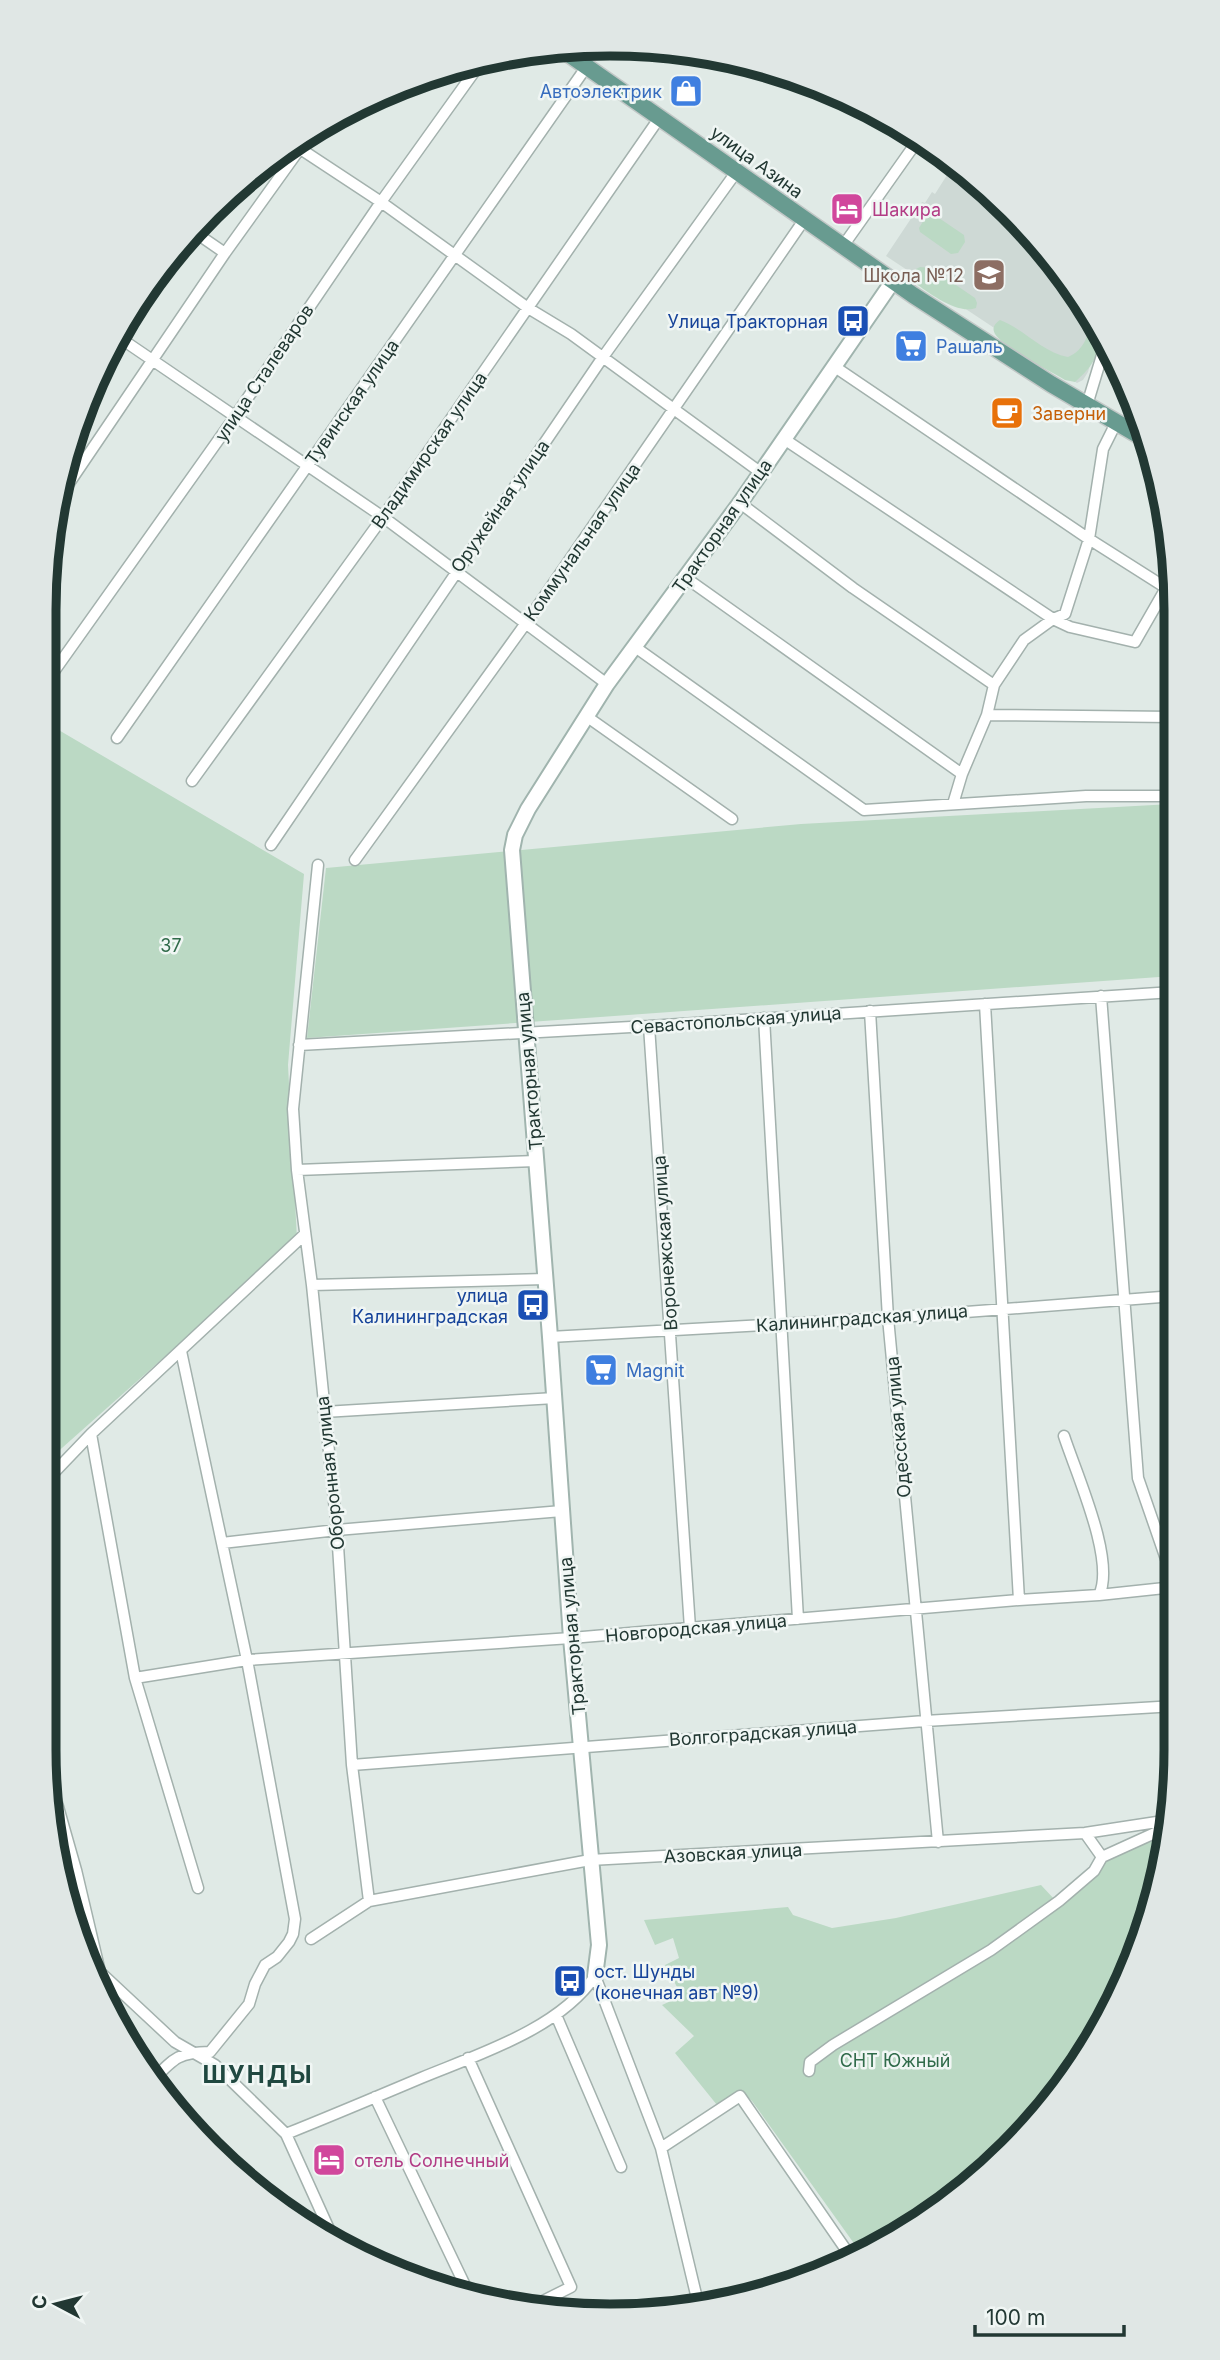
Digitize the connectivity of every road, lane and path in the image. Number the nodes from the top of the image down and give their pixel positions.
1 (582, 57) edge
2 (473, 74) edge
3 (660, 117) junction
4 (914, 146) edge
5 (302, 149) edge
6 (288, 159) edge
7 (737, 171) junction
8 (381, 202) junction
9 (804, 220) junction
10 (201, 236) edge
11 (843, 246) junction
12 (225, 253) junction
13 (453, 256) junction
14 (893, 281) junction
15 (528, 308) junction
16 (125, 342) edge
17 (1102, 355) edge
18 (603, 357) junction
19 (152, 361) junction
20 (835, 367) junction
21 (1087, 405) junction
22 (675, 408) junction
23 (234, 418) junction
24 (1116, 423) junction
25 (1136, 434) edge
26 (785, 439) junction
27 (309, 466) junction
28 (761, 472) junction
29 (72, 478) edge
30 (740, 503) junction
31 (383, 517) junction
32 (1089, 539) junction
33 (455, 571) junction
34 (686, 578) junction
35 (1163, 585) edge
36 (1164, 597) edge
37 (1053, 619) junction
38 (526, 623) junction
39 (635, 647) junction
40 (56, 669) edge
41 (607, 684) junction
42 (994, 685) junction
43 (988, 715) junction
44 (586, 716) junction
45 (1164, 717) edge
46 (117, 738) dead end
47 (962, 774) junction
48 (192, 780) dead end
49 (1164, 796) edge
50 (953, 804) junction
51 (732, 819) dead end
52 (271, 845) dead end
53 (355, 860) dead end
54 (318, 865) dead end
55 (1164, 992) edge
56 (1101, 996) junction
57 (985, 1004) junction
58 (870, 1011) junction
59 (764, 1018) junction
60 (649, 1026) junction
61 (525, 1033) junction
62 (299, 1045) junction
63 (536, 1161) junction
64 (297, 1170) junction
65 (305, 1234) junction
66 (545, 1279) junction
67 (312, 1285) junction
68 (1164, 1296) edge
69 (1123, 1298) junction
70 (1001, 1309) junction
71 (888, 1318) junction
72 (781, 1323) junction
73 (672, 1331) junction
74 (550, 1337) junction
75 (181, 1351) junction
76 (555, 1398) junction
77 (324, 1412) junction
78 (91, 1434) junction
79 (1064, 1436) dead end
80 (56, 1470) edge
81 (562, 1511) junction
82 (337, 1530) junction
83 (222, 1544) junction
84 (1164, 1555) edge
85 (1164, 1585) edge
86 (1099, 1595) junction
87 (1019, 1600) junction
88 (914, 1609) junction
89 (797, 1619) junction
90 (690, 1628) junction
91 (571, 1638) junction
92 (344, 1653) junction
93 (247, 1660) junction
94 (135, 1678) junction
95 (1164, 1707) edge
96 (925, 1721) junction
97 (581, 1747) junction
98 (352, 1765) junction
99 (61, 1818) edge
100 (1159, 1822) edge
101 (1157, 1832) edge
102 (1085, 1833) junction
103 (938, 1842) junction
104 (1102, 1857) junction
105 (590, 1860) junction
106 (76, 1870) junction
107 (70, 1872) edge
108 (198, 1888) dead end
109 (369, 1901) junction
110 (311, 1939) dead end
111 (93, 1948) edge
112 (595, 1976) junction
113 (106, 1981) edge
114 (556, 2015) junction
115 (194, 2052) junction
116 (468, 2058) junction
117 (808, 2071) dead end
118 (160, 2073) edge
119 (375, 2097) junction
120 (286, 2134) junction
121 (661, 2148) junction
122 (621, 2168) dead end
123 (327, 2226) edge
124 (847, 2251) edge
125 (464, 2284) edge
126 (697, 2297) edge
127 (546, 2300) edge

1 - 3 main road, улица Азина
1 - 13 street, Тувинская улица
2 - 8 street, улица Сталеваров
3 - 7 main road, улица Азина
3 - 15 street, Владимирская улица
4 - 11 street
5 - 8 street
6 - 12 street
7 - 9 main road, улица Азина
7 - 18 street, Оружейная улица
8 - 13 street
8 - 23 street, улица Сталеваров
9 - 11 main road, улица Азина
9 - 22 street, Коммунальная улица
10 - 12 street
11 - 14 main road, улица Азина
12 - 19 street
13 - 15 street
13 - 27 street, Тувинская улица
14 - 20 street, Тракторная улица
14 - 21 main road, улица Азина
15 - 18 street
15 - 31 street, Владимирская улица
16 - 19 street
17 - 21 street
18 - 22 street
18 - 33 street, Оружейная улица
19 - 23 street
19 - 29 street
20 - 26 street, Тракторная улица
20 - 32 street
21 - 24 main road, улица Азина
22 - 28 street
22 - 38 street, Коммунальная улица
23 - 27 street
23 - 40 street, улица Сталеваров
24 - 25 main road, улица Азина
24 - 32 street
26 - 28 street, Тракторная улица
26 - 37 street
27 - 31 street
27 - 46 street, Тувинская улица
28 - 30 street, Тракторная улица
30 - 34 street, Тракторная улица
30 - 42 street
31 - 33 street
31 - 48 street, Владимирская улица
32 - 35 street
32 - 37 street
33 - 38 street
33 - 52 street, Оружейная улица
34 - 39 street, Тракторная улица
34 - 47 street
36 - 37 street
37 - 42 street
38 - 41 street
38 - 53 street, Коммунальная улица
39 - 41 street, Тракторная улица
39 - 50 street
41 - 44 street, Тракторная улица
42 - 43 street
43 - 45 street
43 - 47 street
44 - 51 street
44 - 61 street, Тракторная улица
47 - 50 street
49 - 50 street
54 - 62 street, Оборонная улица
55 - 56 street, Севастопольская улица
56 - 57 street, Севастопольская улица
56 - 69 street
57 - 58 street, Севастопольская улица
57 - 70 street
58 - 59 street, Севастопольская улица
58 - 71 street, Одесская улица
59 - 60 street, Севастопольская улица
59 - 72 street
60 - 61 street, Севастопольская улица
60 - 73 street, Воронежская улица
61 - 62 street, Севастопольская улица
61 - 63 street, Тракторная улица
62 - 64 street, Оборонная улица
63 - 64 street
63 - 66 street, Тракторная улица
64 - 65 street, Оборонная улица
65 - 67 street, Оборонная улица
65 - 75 street
66 - 67 street
66 - 74 street, Тракторная улица
67 - 77 street, Оборонная улица
68 - 69 street, Калининградская улица
69 - 70 street, Калининградская улица
69 - 84 street
70 - 71 street, Калининградская улица
70 - 87 street
71 - 72 street, Калининградская улица
71 - 88 street, Одесская улица
72 - 73 street, Калининградская улица
72 - 89 street
73 - 74 street, Калининградская улица
73 - 90 street, Воронежская улица
74 - 76 street, Тракторная улица
75 - 78 street
75 - 83 street
76 - 77 street
76 - 81 street, Тракторная улица
77 - 82 street, Оборонная улица
78 - 80 street
78 - 94 street
79 - 86 street
81 - 82 street
81 - 91 street, Тракторная улица
82 - 83 street
82 - 92 street, Оборонная улица
83 - 93 street
85 - 86 street, Новгородская улица
86 - 87 street, Новгородская улица
87 - 88 street, Новгородская улица
88 - 89 street, Новгородская улица
88 - 96 street, Одесская улица
89 - 90 street, Новгородская улица
90 - 91 street, Новгородская улица
91 - 92 street, Новгородская улица
91 - 97 street, Тракторная улица
92 - 93 street, Новгородская улица
92 - 98 street, Оборонная улица
93 - 94 street, Новгородская улица
93 - 115 street
94 - 108 street
95 - 96 street, Волгоградская улица
96 - 97 street, Волгоградская улица
96 - 103 street, Одесская улица
97 - 98 street, Волгоградская улица
97 - 105 street, Тракторная улица
98 - 109 street, Оборонная улица
99 - 106 street
100 - 102 street, Азовская улица
101 - 104 street
102 - 103 street, Азовская улица
102 - 104 street
103 - 105 street, Азовская улица
104 - 117 street
105 - 109 street, Азовская улица
105 - 112 street, Тракторная улица
106 - 107 street
106 - 111 street
109 - 110 street, Азовская улица
112 - 114 street
112 - 121 street
113 - 115 street
114 - 116 street
114 - 122 street
115 - 118 street
115 - 120 street
116 - 119 street
116 - 127 street
119 - 120 street
119 - 125 street
120 - 123 street
121 - 124 street
121 - 126 street

